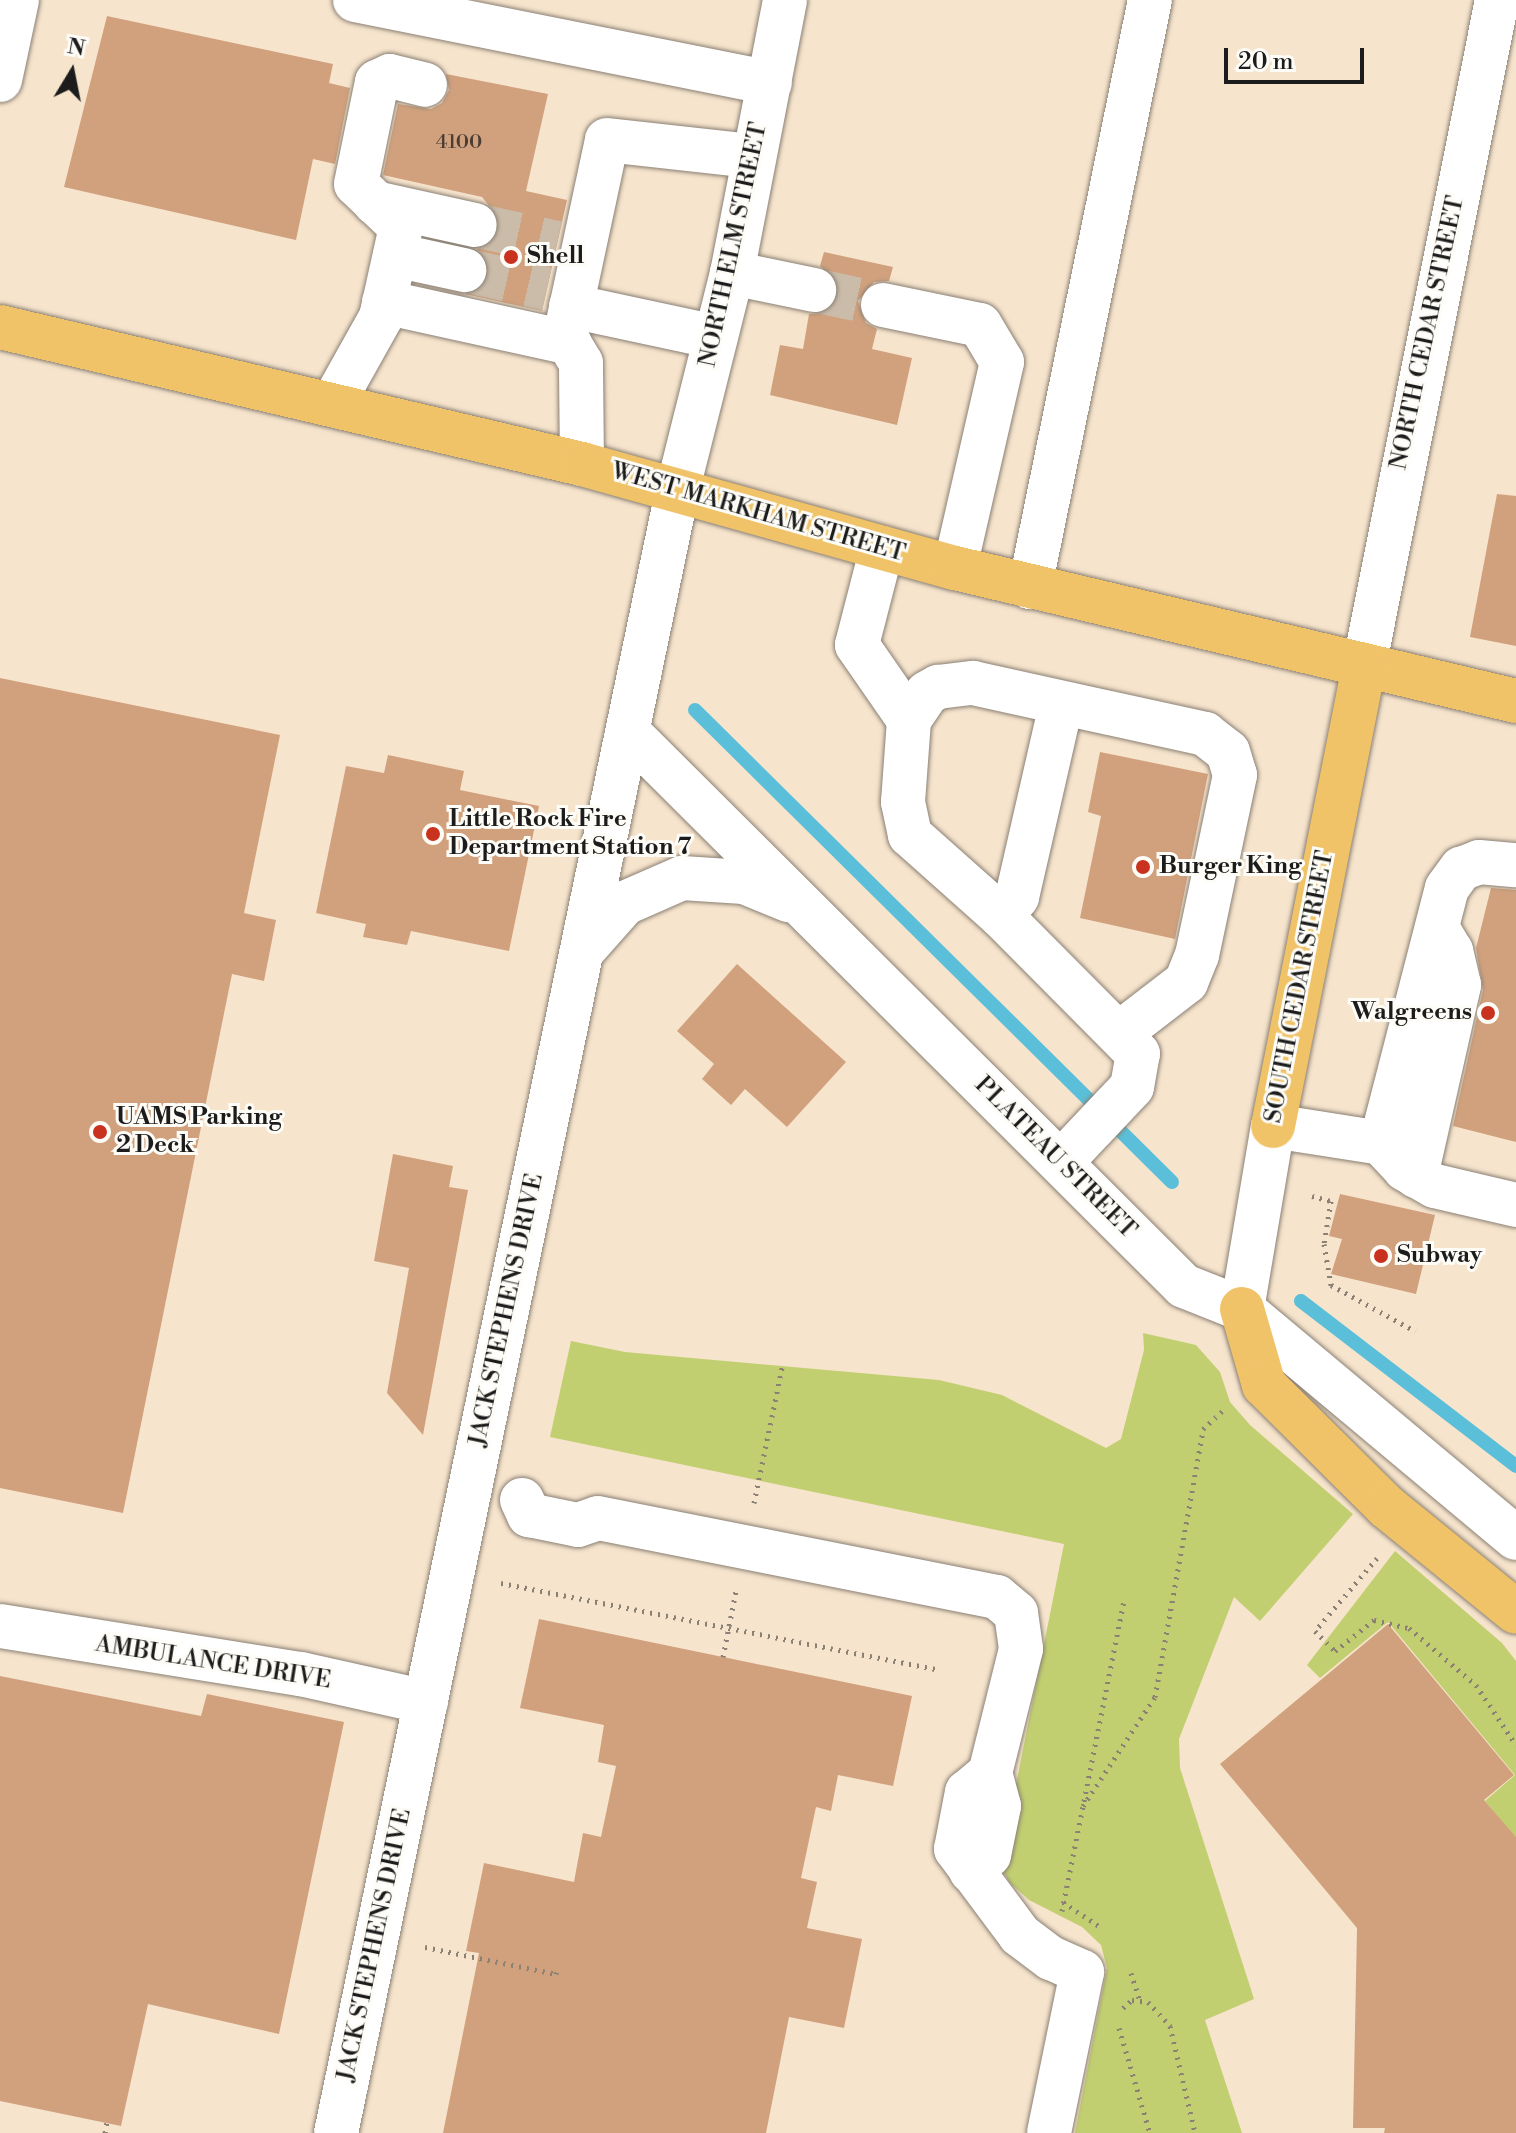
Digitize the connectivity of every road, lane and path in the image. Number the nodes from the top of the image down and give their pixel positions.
1 (17, 0) edge
2 (355, 0) edge
3 (785, 0) edge
4 (1150, 0) edge
5 (1497, 0) edge
6 (0, 80) edge
7 (770, 83) junction
8 (425, 85) dead end
9 (753, 156) junction
10 (375, 203) junction
11 (475, 225) tunnel mouth
12 (395, 255) junction
13 (464, 270) tunnel mouth
14 (732, 273) junction
15 (814, 290) tunnel mouth
16 (384, 302) junction
17 (883, 305) tunnel mouth
18 (565, 308) junction
19 (0, 327) edge
20 (716, 337) junction
21 (333, 403) junction
22 (582, 464) junction
23 (678, 488) junction
24 (882, 548) junction
25 (955, 568) junction
26 (1030, 587) junction
27 (1364, 667) junction
28 (1516, 701) edge
29 (1061, 705) junction
30 (909, 720) junction
31 (630, 734) junction
32 (1516, 865) edge
33 (806, 909) junction
34 (1001, 916) junction
35 (1437, 928) junction
36 (582, 951) junction
37 (1121, 1032) junction
38 (1273, 1126) junction
39 (1381, 1143) junction
40 (1061, 1162) junction
41 (1416, 1176) junction
42 (1312, 1196) dead end
43 (1516, 1205) edge
44 (1242, 1309) junction
45 (1415, 1331) dead end
46 (1222, 1411) dead end
47 (470, 1489) junction
48 (1511, 1524) edge
49 (1379, 1555) dead end
50 (501, 1583) dead end
51 (1124, 1602) dead end
52 (1516, 1612) edge
53 (0, 1626) edge
54 (937, 1669) dead end
55 (426, 1702) junction
56 (1516, 1745) edge
57 (1083, 1806) junction
58 (1061, 1913) dead end
59 (425, 1947) dead end
60 (557, 1969) dead end
61 (107, 2122) dead end
62 (105, 2133) edge
63 (336, 2133) edge
64 (1049, 2133) edge
65 (1150, 2133) edge
66 (1195, 2133) edge

1 - 6 street
2 - 7 street
3 - 7 street, NORTH ELM STREET
4 - 26 street
5 - 27 street, NORTH CEDAR STREET
7 - 9 street, NORTH ELM STREET
8 - 10 street
9 - 14 street, NORTH ELM STREET
9 - 18 street
10 - 11 street
10 - 12 street
12 - 13 street
12 - 16 street
14 - 15 street
14 - 20 street, NORTH ELM STREET
16 - 18 street
16 - 21 street
17 - 25 street
18 - 20 street
18 - 22 street
19 - 21 main road, WEST MARKHAM STREET
20 - 23 street, NORTH ELM STREET
21 - 22 main road, WEST MARKHAM STREET
22 - 23 main road, WEST MARKHAM STREET
23 - 24 main road, WEST MARKHAM STREET
23 - 31 street, JACK STEPHENS DRIVE
24 - 25 main road, WEST MARKHAM STREET
24 - 30 street
25 - 26 main road, WEST MARKHAM STREET
26 - 27 main road, WEST MARKHAM STREET
27 - 28 main road, WEST MARKHAM STREET
27 - 38 main road, SOUTH CEDAR STREET
29 - 30 street
29 - 34 street
29 - 37 street
30 - 34 street
31 - 33 street, PLATEAU STREET
31 - 36 street, JACK STEPHENS DRIVE
32 - 35 street
33 - 36 street
33 - 40 street, PLATEAU STREET
34 - 37 street
35 - 39 street
35 - 41 street
36 - 47 street, JACK STEPHENS DRIVE
37 - 40 street
38 - 39 street
38 - 44 street, SOUTH CEDAR STREET
39 - 41 street
40 - 44 street, PLATEAU STREET
41 - 43 street
42 - 45 path
44 - 48 street, PLATEAU STREET
44 - 52 main road
46 - 57 path
47 - 55 street, JACK STEPHENS DRIVE
47 - 64 street
49 - 56 path
50 - 54 path
51 - 57 path
53 - 55 street, AMBULANCE DRIVE
55 - 63 street, JACK STEPHENS DRIVE
57 - 58 path
59 - 60 path
61 - 62 path
65 - 66 path

